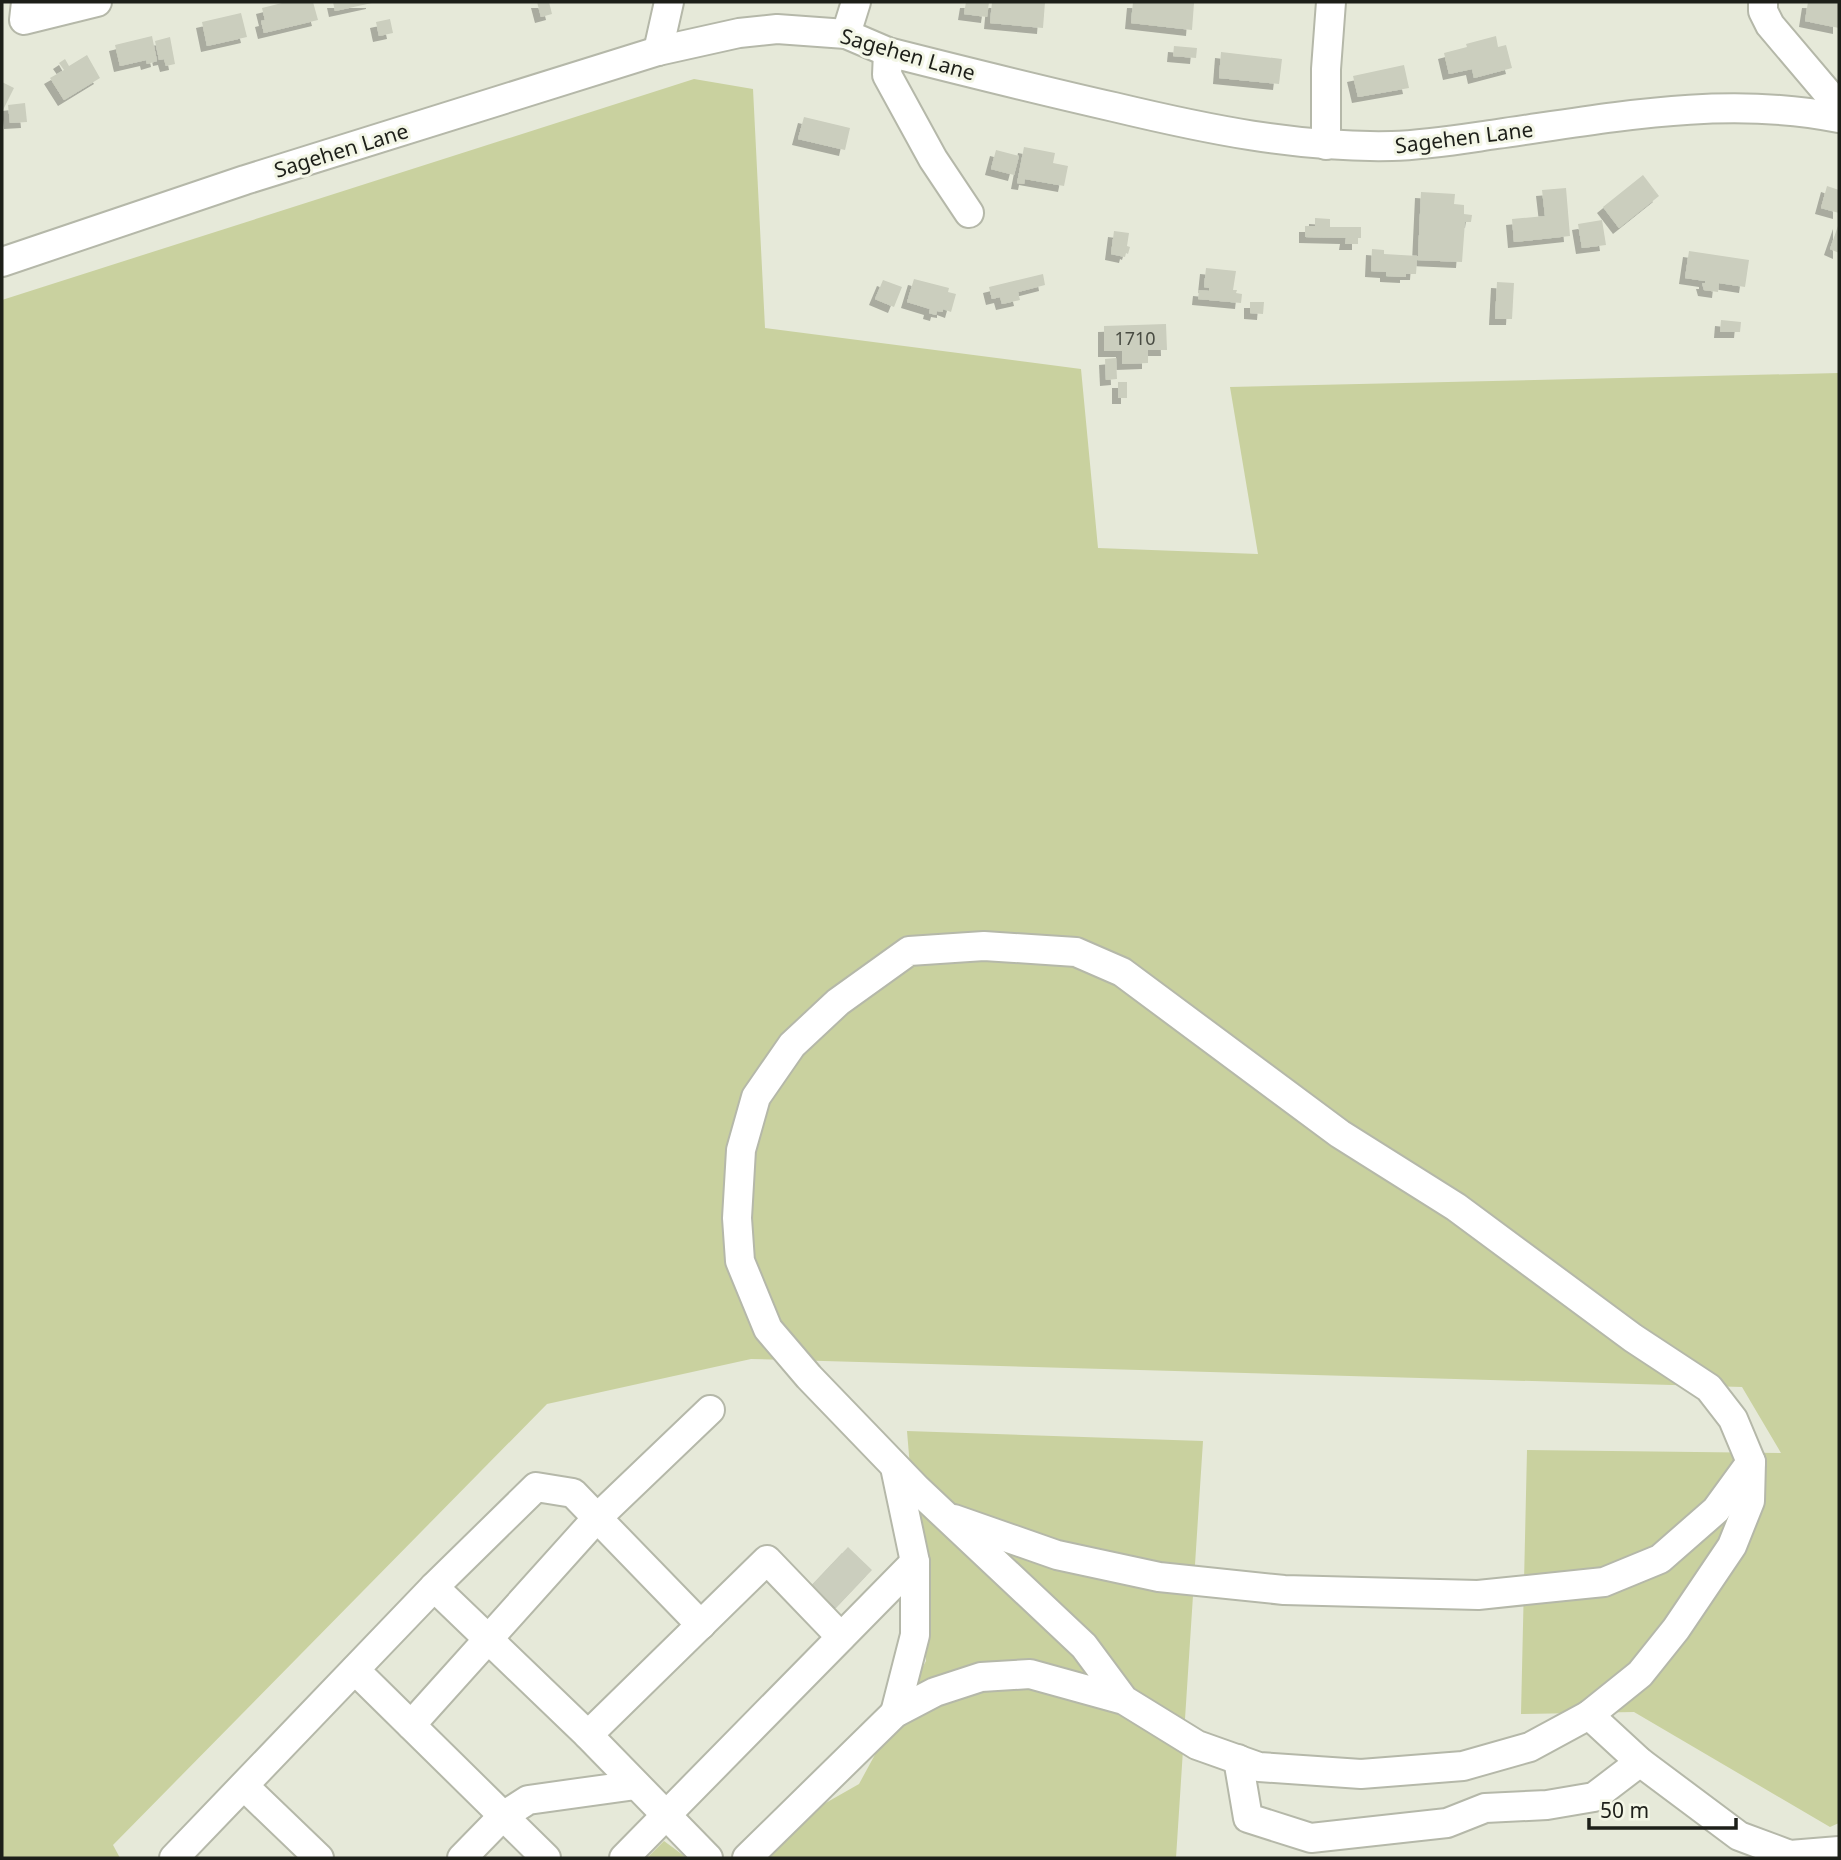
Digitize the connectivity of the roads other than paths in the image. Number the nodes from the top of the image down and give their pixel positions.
1 (26, 2) edge
2 (97, 2) edge
3 (669, 2) edge
4 (856, 2) edge
5 (1331, 2) edge
6 (1763, 2) edge
7 (846, 34) junction
8 (657, 51) junction
9 (888, 52) junction
10 (1839, 112) edge
11 (1839, 118) edge
12 (1326, 145) junction
13 (968, 213) dead end
14 (2, 262) edge
15 (710, 1409) dead end
16 (1751, 1462) junction
17 (895, 1467) junction
18 (945, 1515) junction
19 (597, 1518) junction
20 (915, 1562) junction
21 (434, 1587) junction
22 (701, 1625) junction
23 (841, 1637) junction
24 (488, 1639) junction
25 (355, 1670) junction
26 (1124, 1700) junction
27 (895, 1713) junction
28 (1590, 1715) junction
29 (411, 1725) junction
30 (588, 1735) junction
31 (1238, 1759) junction
32 (1640, 1762) junction
33 (636, 1785) junction
34 (244, 1786) junction
35 (502, 1816) junction
36 (666, 1816) junction
37 (1743, 1847) edge
38 (1839, 1851) edge
39 (174, 1858) edge
40 (319, 1858) edge
41 (462, 1858) edge
42 (546, 1858) edge
43 (624, 1858) edge
44 (708, 1858) edge
45 (747, 1858) edge

1 - 2 street
3 - 8 street
4 - 7 street
5 - 12 street
6 - 10 street
7 - 8 street, Sagehen Lane
7 - 9 street, Sagehen Lane
8 - 14 street, Sagehen Lane
9 - 12 street, Sagehen Lane
9 - 13 street
11 - 12 street, Sagehen Lane
15 - 19 street
16 - 17 street
16 - 18 street
16 - 28 street
17 - 18 street
17 - 20 street
18 - 26 street
19 - 21 street
19 - 22 street
19 - 24 street
20 - 23 street
20 - 27 street
21 - 24 street
21 - 25 street
22 - 23 street
22 - 30 street
23 - 36 street
24 - 29 street
24 - 30 street
25 - 29 street
25 - 34 street
26 - 27 street
26 - 31 street
27 - 45 street
28 - 31 street
28 - 32 street
29 - 35 street
30 - 33 street
31 - 32 street
32 - 37 street
33 - 35 street
33 - 36 street
34 - 39 street
34 - 40 street
35 - 41 street
35 - 42 street
36 - 43 street
36 - 44 street
37 - 38 street

